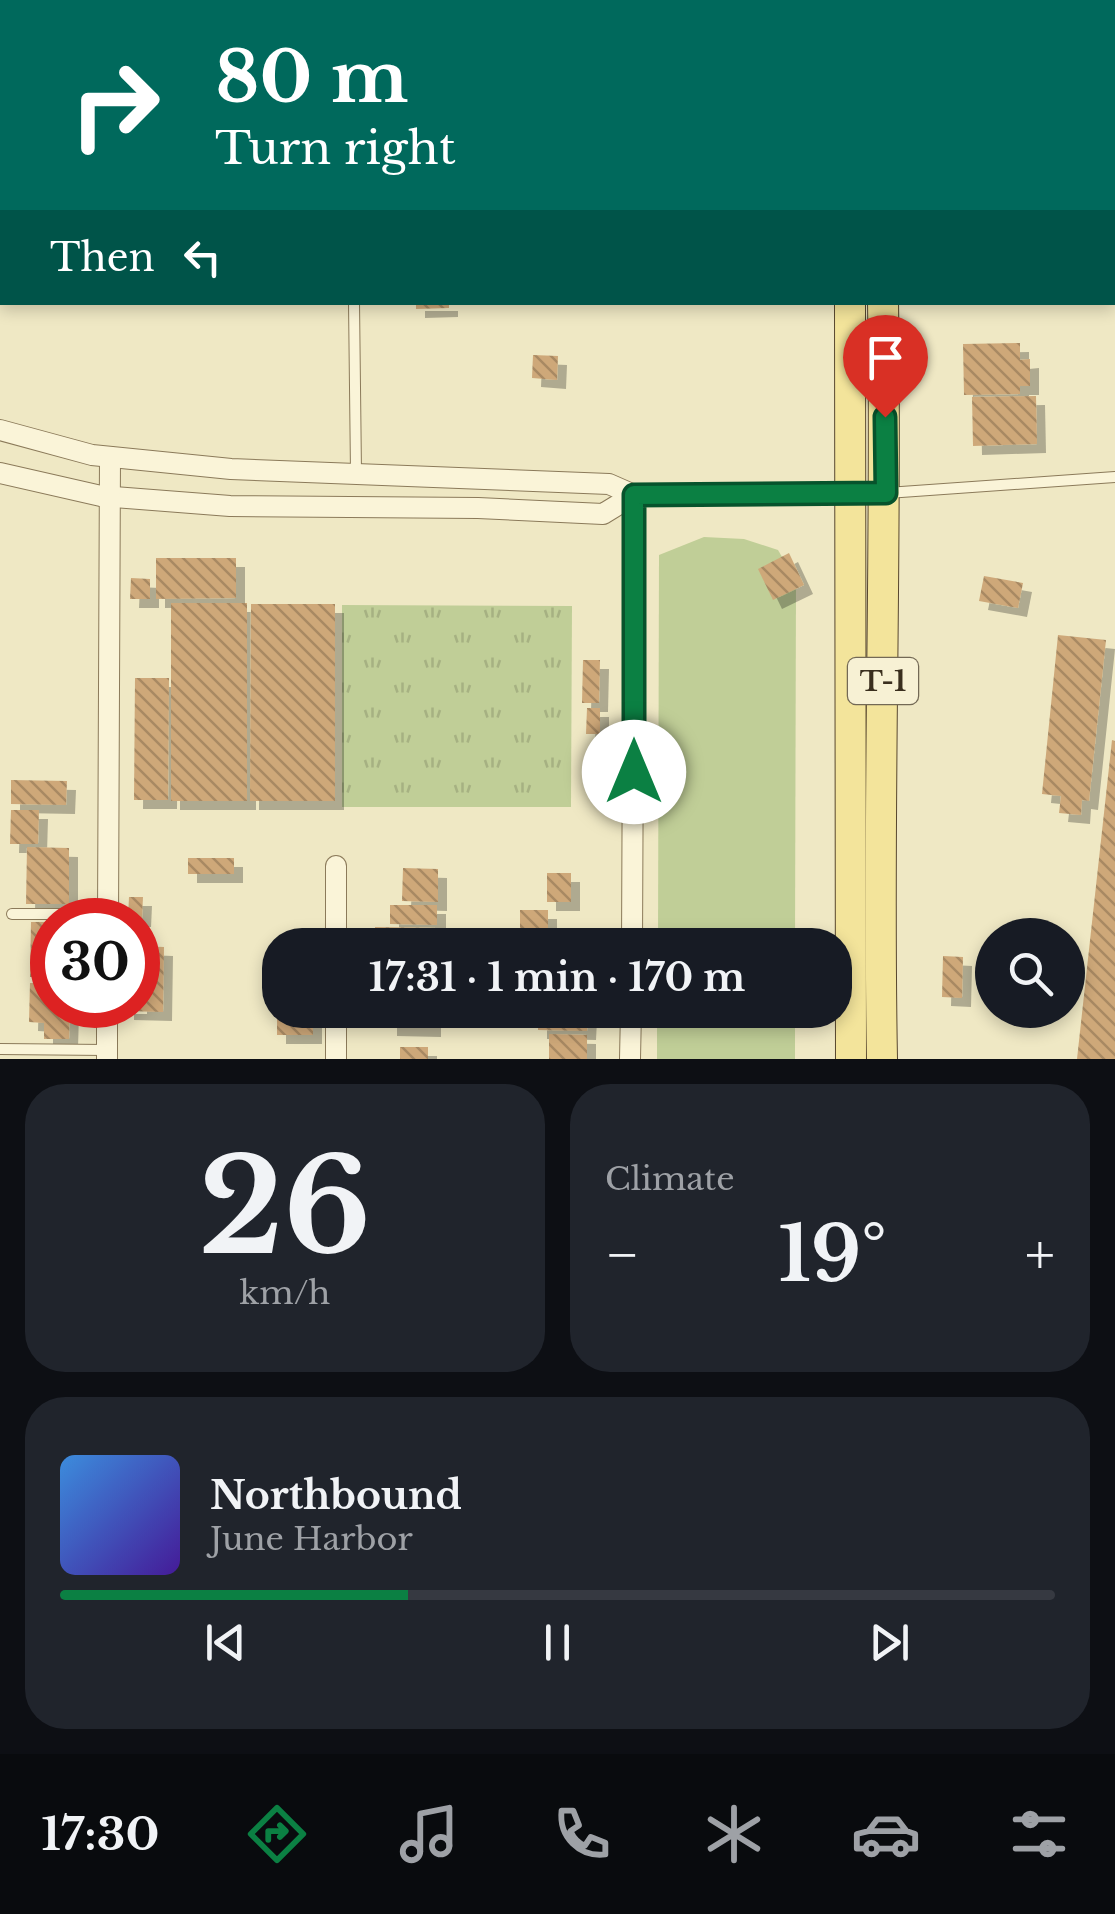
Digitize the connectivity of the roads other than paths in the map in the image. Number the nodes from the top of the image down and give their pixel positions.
1 (354, 305) edge
2 (850, 305) edge
3 (883, 305) edge
4 (0, 430) edge
5 (110, 456) junction
6 (0, 474) edge
7 (356, 474) junction
8 (1115, 477) edge
9 (886, 493) junction
10 (852, 494) junction
11 (634, 495) junction
12 (109, 496) junction
13 (336, 866) dead end
14 (108, 898) edge
15 (12, 914) dead end
16 (30, 915) edge
17 (336, 928) edge
18 (632, 928) edge
19 (108, 1028) edge
20 (336, 1028) edge
21 (631, 1028) edge
22 (0, 1049) edge
23 (107, 1054) edge
24 (336, 1059) edge
25 (630, 1059) edge
26 (851, 1059) edge
27 (882, 1059) edge

1 - 7 lane
2 - 10 main road, T-1
3 - 9 main road, T-1
4 - 5 street
5 - 7 street
5 - 12 street
6 - 12 street
7 - 11 street
8 - 9 lane
9 - 10 street
9 - 27 main road, T-1
10 - 11 street
10 - 26 main road, T-1
11 - 12 street
11 - 18 street
12 - 14 street
13 - 17 street
15 - 16 lane
19 - 23 street
20 - 24 street
21 - 25 street
22 - 23 lane

